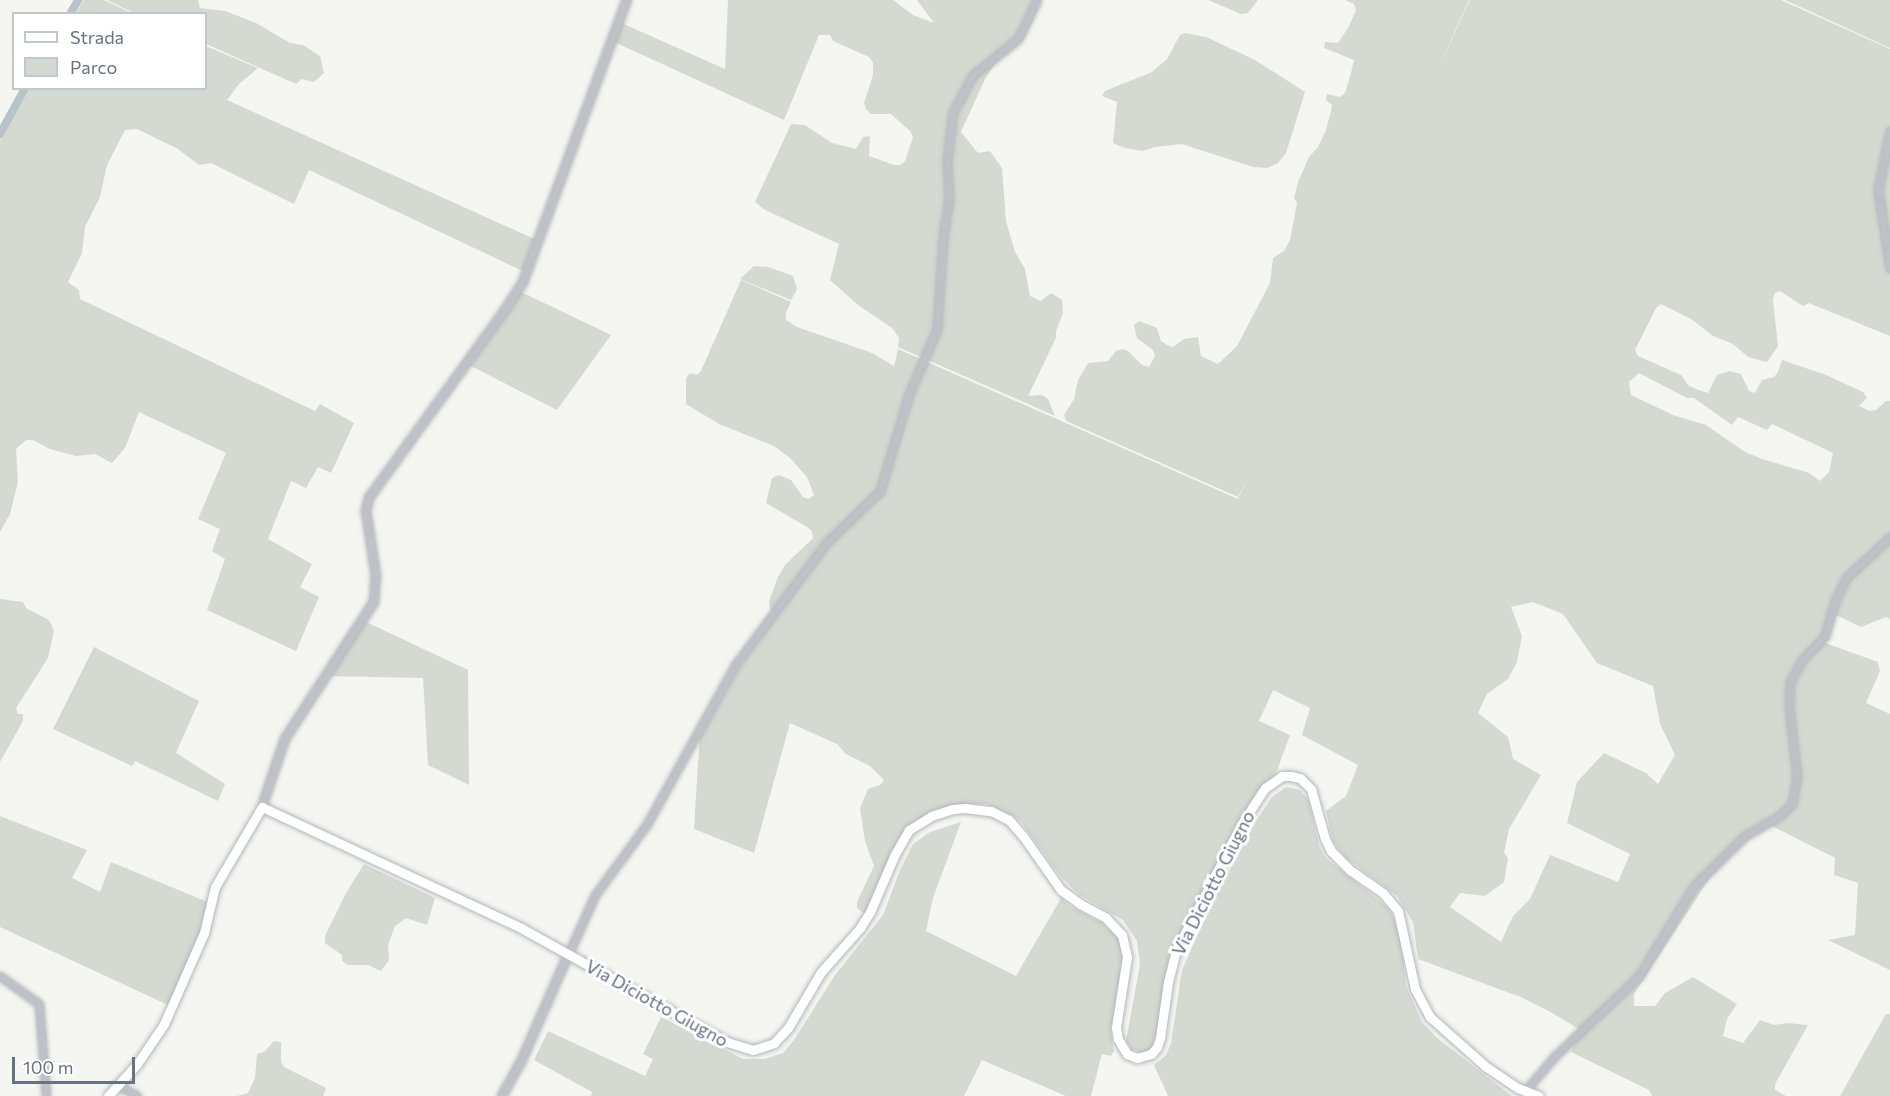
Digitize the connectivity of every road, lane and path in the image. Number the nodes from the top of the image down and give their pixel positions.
1 (627, 0) edge
2 (1037, 0) edge
3 (1890, 131) edge
4 (1890, 268) edge
5 (1890, 537) edge
6 (262, 807) junction
7 (568, 955) junction
8 (0, 976) edge
9 (118, 1085) junction
10 (1518, 1091) edge
11 (46, 1096) edge
12 (108, 1096) edge
13 (137, 1096) edge
14 (502, 1096) edge
15 (1539, 1096) edge

1 - 6 street
2 - 7 street
3 - 4 street
5 - 10 street
6 - 7 main road, Via Diciotto Giugno
6 - 9 main road
7 - 10 main road, Via Diciotto Giugno
7 - 14 street
8 - 11 street
9 - 12 main road
9 - 13 street
10 - 15 main road, Via Diciotto Giugno

